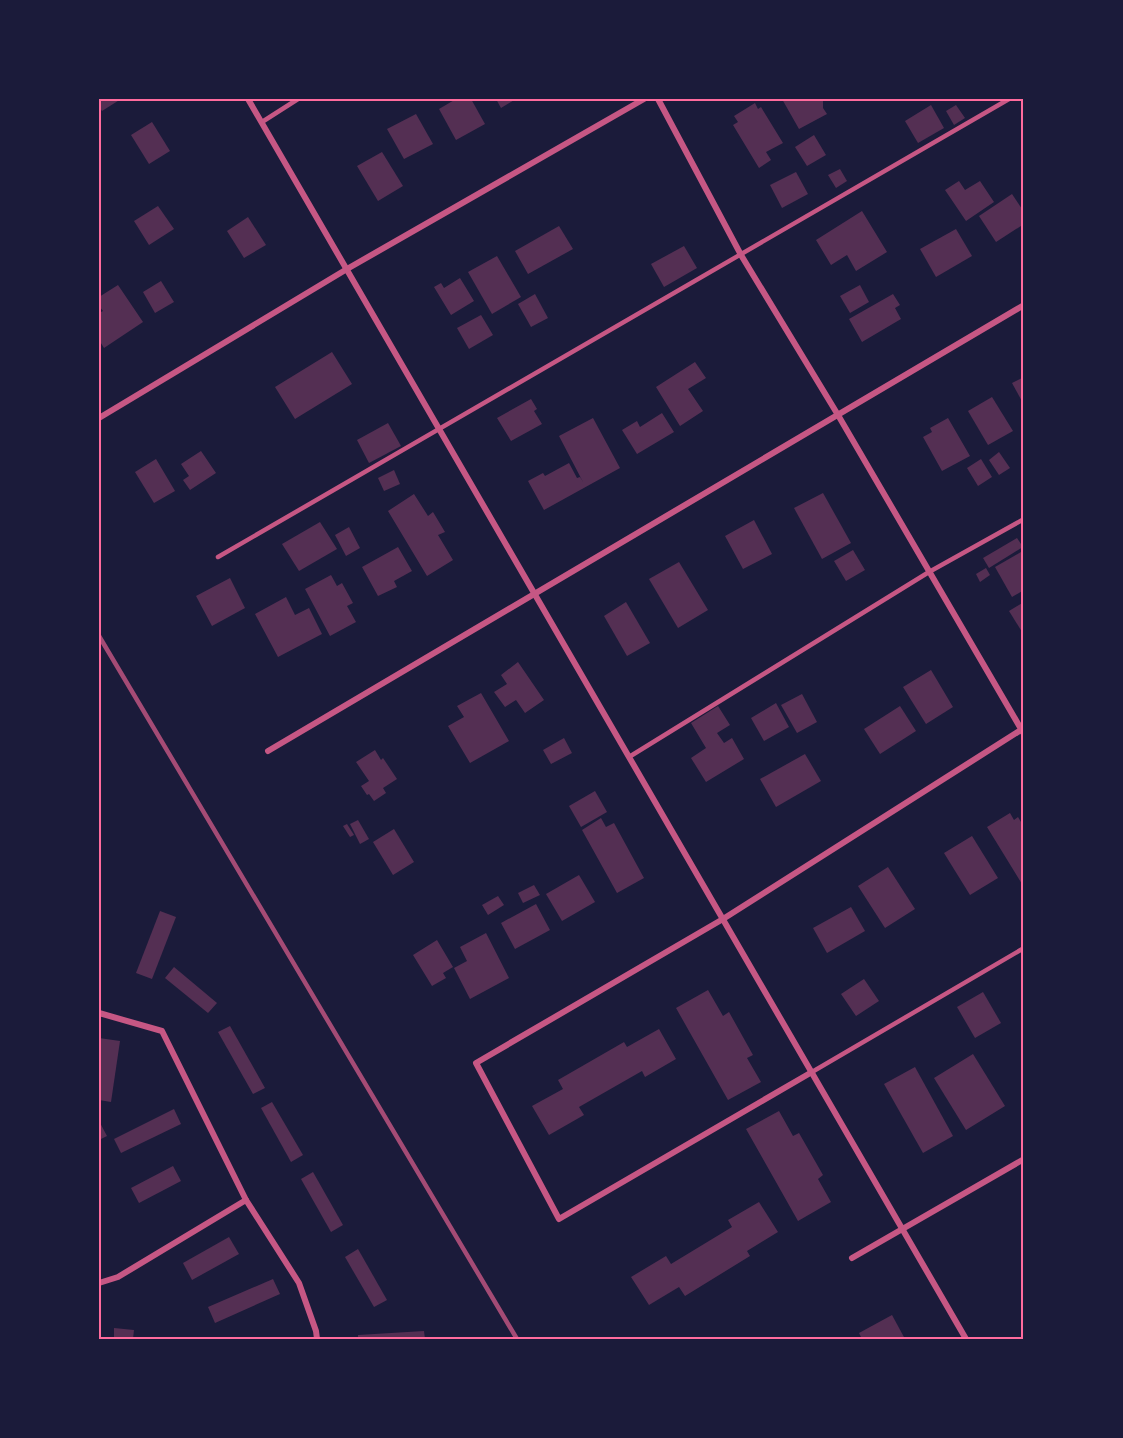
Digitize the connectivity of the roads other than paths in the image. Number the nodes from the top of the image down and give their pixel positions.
1 (248, 99) edge
2 (298, 99) edge
3 (644, 99) edge
4 (658, 99) edge
5 (1009, 99) edge
6 (262, 123) junction
7 (741, 255) junction
8 (347, 269) junction
9 (1024, 305) edge
10 (838, 415) junction
11 (99, 418) edge
12 (439, 430) junction
13 (1024, 519) edge
14 (218, 557) dead end
15 (929, 572) junction
16 (534, 593) junction
17 (1023, 730) edge
18 (268, 751) dead end
19 (629, 757) junction
20 (723, 919) junction
21 (1024, 948) edge
22 (99, 1013) edge
23 (812, 1072) junction
24 (1024, 1159) edge
25 (246, 1200) junction
26 (903, 1229) junction
27 (852, 1258) dead end
28 (99, 1283) edge
29 (317, 1339) edge
30 (966, 1339) edge

1 - 6 street
2 - 6 lane
3 - 8 street
4 - 7 street
5 - 7 lane
6 - 8 street
7 - 10 street
7 - 12 lane
8 - 11 street
8 - 12 street
9 - 10 street
10 - 15 street
10 - 16 street
12 - 14 lane
12 - 16 street
13 - 15 lane
15 - 17 street
15 - 19 lane
16 - 18 street
16 - 19 street
17 - 20 street
19 - 20 street
20 - 23 street
20 - 23 street
21 - 23 lane
22 - 25 street
23 - 26 street
24 - 26 street
25 - 28 street
25 - 29 street
26 - 27 street
26 - 30 street

